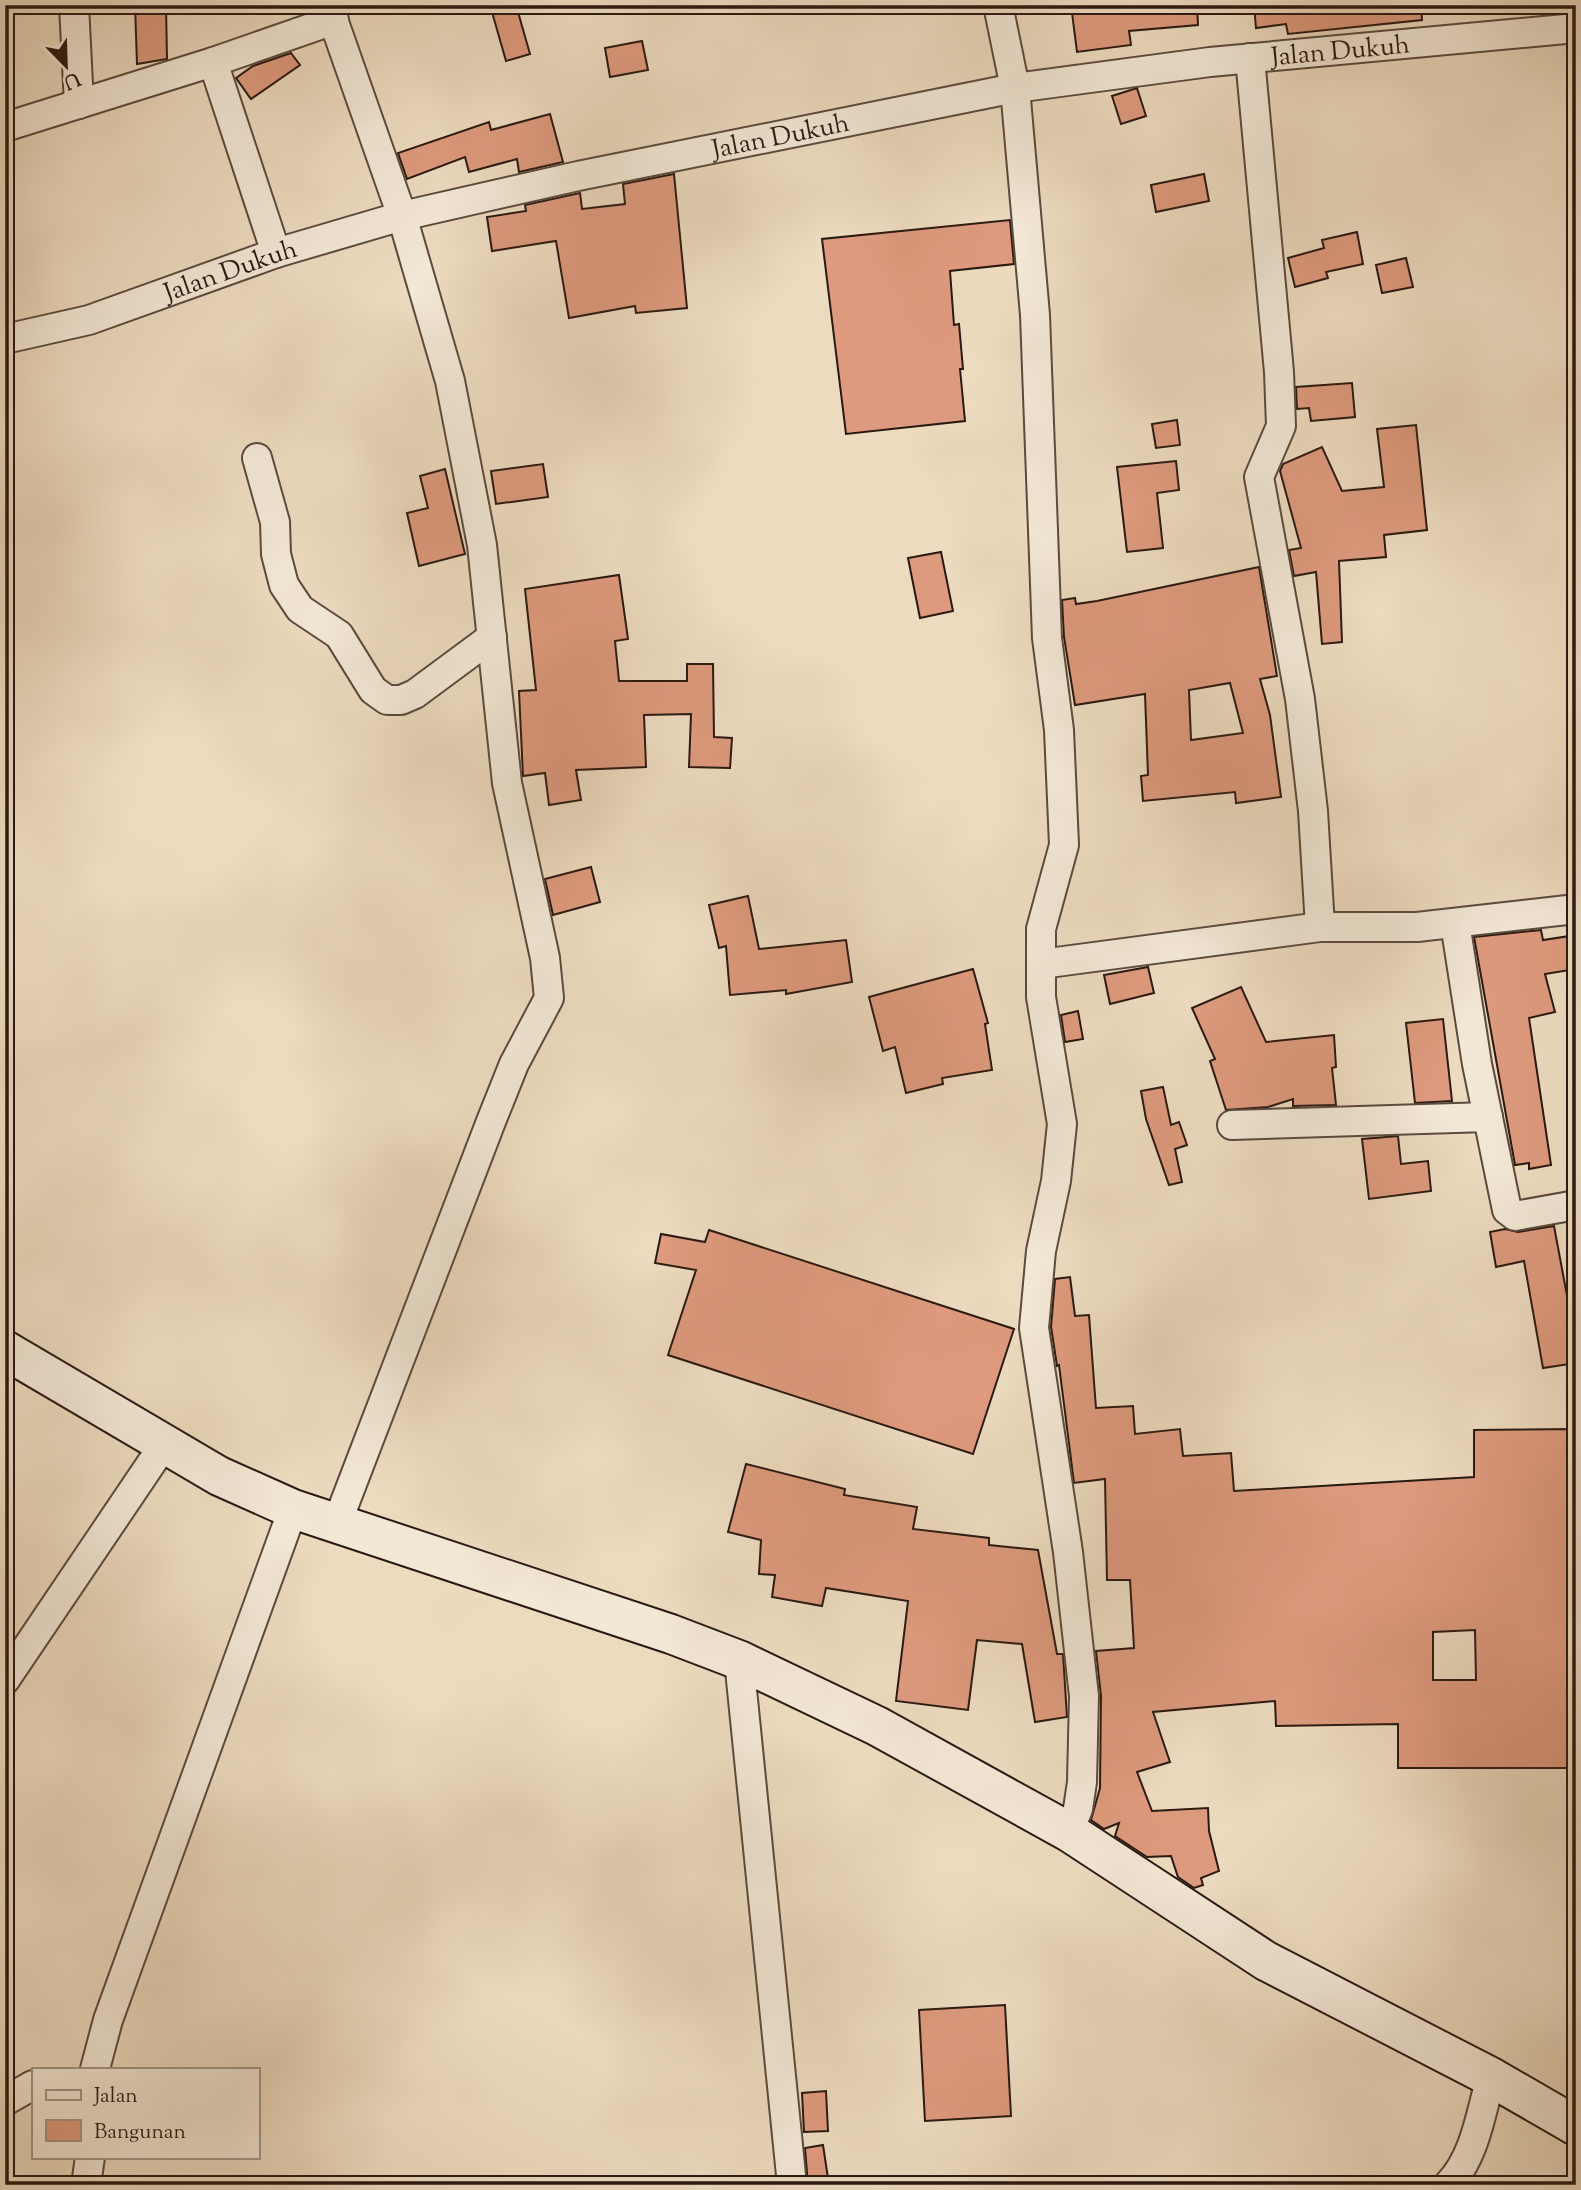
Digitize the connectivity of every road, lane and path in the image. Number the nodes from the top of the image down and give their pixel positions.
1 (74, 5) edge
2 (998, 5) edge
3 (331, 13) edge
4 (1576, 28) edge
5 (1250, 58) junction
6 (213, 62) junction
7 (1015, 88) junction
8 (79, 104) junction
9 (5, 127) edge
10 (402, 216) junction
11 (276, 253) junction
12 (5, 339) edge
13 (257, 458) dead end
14 (492, 636) junction
15 (1576, 909) edge
16 (1455, 923) junction
17 (1320, 928) junction
18 (1041, 964) junction
19 (1488, 1117) junction
20 (1232, 1125) dead end
21 (1576, 1205) edge
22 (5, 1350) edge
23 (165, 1443) junction
24 (293, 1509) junction
25 (337, 1522) junction
26 (739, 1660) junction
27 (5, 1680) edge
28 (1069, 1832) junction
29 (95, 2068) edge
30 (1491, 2077) junction
31 (32, 2086) edge
32 (5, 2101) edge
33 (1576, 2126) edge
34 (90, 2158) edge
35 (86, 2185) edge
36 (792, 2185) edge
37 (1448, 2185) edge

1 - 8 street
2 - 7 street
3 - 6 street
3 - 10 street
4 - 5 street, Jalan Dukuh
5 - 7 street, Jalan Dukuh
5 - 17 street
6 - 8 street
6 - 11 street
7 - 10 street, Jalan Dukuh
7 - 18 street
8 - 9 street
10 - 11 street, Jalan Dukuh
10 - 14 street
11 - 12 street, Jalan Dukuh
13 - 14 street
14 - 25 street
15 - 16 street
16 - 17 street
16 - 19 street
17 - 18 street
18 - 28 street
19 - 20 street
19 - 21 street
22 - 23 street
23 - 24 street
23 - 27 street
24 - 25 street
24 - 29 street
25 - 26 street
26 - 28 street
26 - 36 street
28 - 30 street
30 - 33 street
30 - 37 street
31 - 32 street
34 - 35 street

